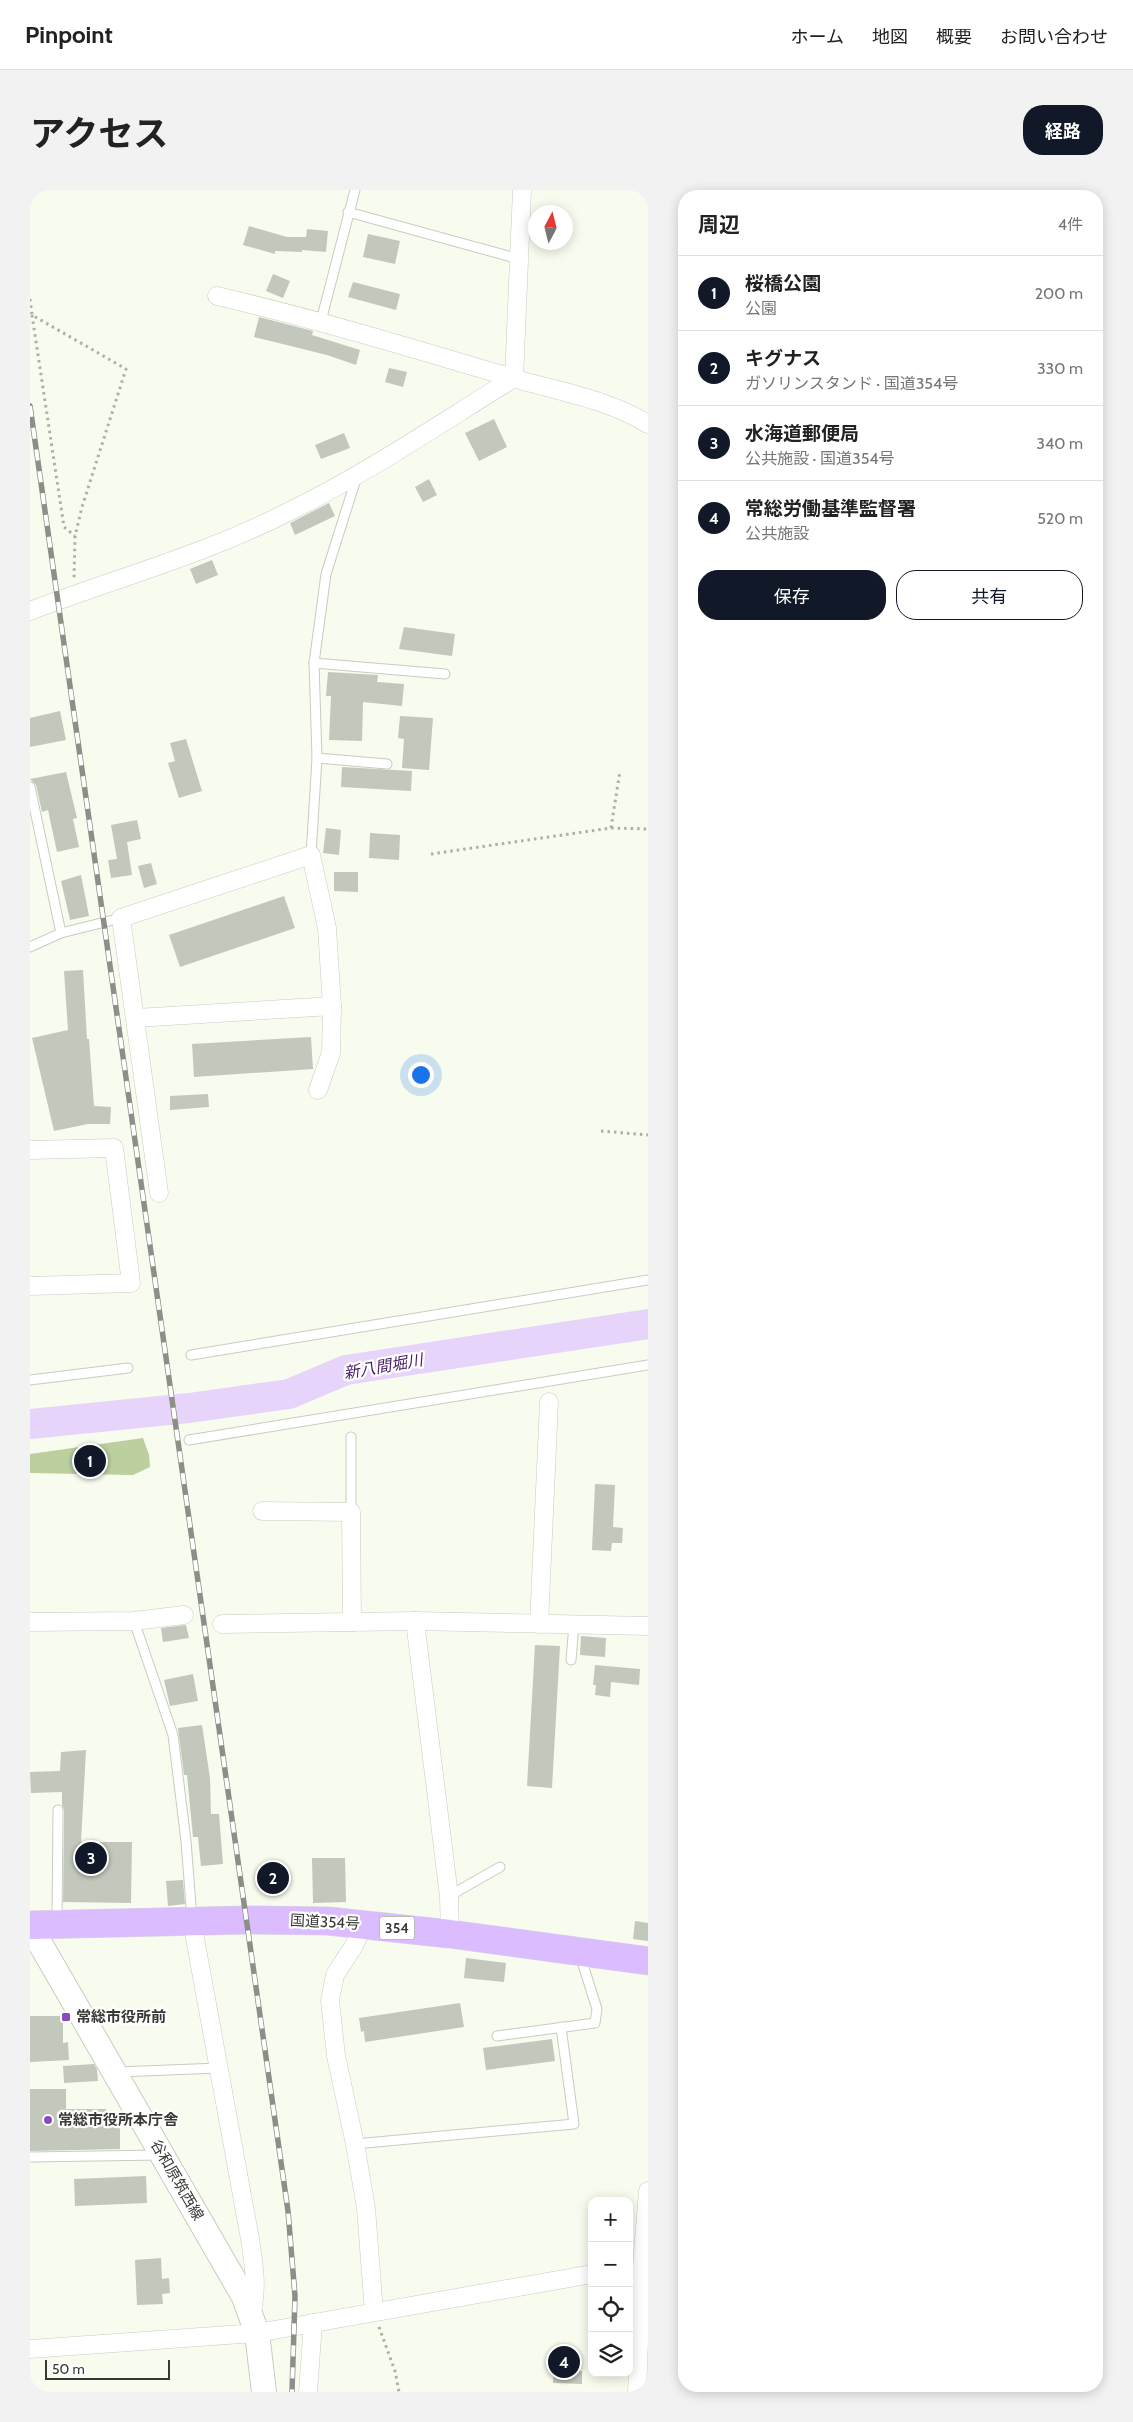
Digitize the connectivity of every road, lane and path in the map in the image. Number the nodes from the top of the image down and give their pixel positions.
1 (355, 190) edge
2 (522, 190) edge
3 (348, 212) junction
4 (519, 259) junction
5 (217, 296) dead end
6 (30, 299) edge
7 (32, 315) junction
8 (321, 321) junction
9 (514, 378) junction
10 (648, 424) edge
11 (358, 473) junction
12 (75, 536) junction
13 (74, 594) junction
14 (30, 611) edge
15 (314, 663) junction
16 (445, 674) dead end
17 (317, 758) junction
18 (387, 764) dead end
19 (620, 771) dead end
20 (30, 787) edge
21 (611, 828) junction
22 (648, 829) edge
23 (432, 854) dead end
24 (311, 855) junction
25 (122, 918) junction
26 (61, 933) junction
27 (30, 947) edge
28 (332, 1006) junction
29 (136, 1018) junction
30 (318, 1090) dead end
31 (601, 1131) dead end
32 (648, 1135) edge
33 (30, 1150) edge
34 (159, 1193) dead end
35 (648, 1280) edge
36 (30, 1286) edge
37 (191, 1354) dead end
38 (648, 1365) edge
39 (128, 1368) dead end
40 (30, 1380) edge
41 (549, 1402) dead end
42 (351, 1437) dead end
43 (189, 1440) dead end
44 (262, 1511) dead end
45 (351, 1512) junction
46 (184, 1615) dead end
47 (415, 1621) junction
48 (30, 1622) edge
49 (134, 1622) junction
50 (352, 1622) junction
51 (222, 1624) dead end
52 (539, 1624) junction
53 (574, 1625) junction
54 (648, 1626) edge
55 (571, 1660) dead end
56 (58, 1810) dead end
57 (500, 1867) dead end
58 (449, 1896) junction
59 (192, 1922) junction
60 (57, 1924) junction
61 (363, 1924) junction
62 (30, 1925) edge
63 (450, 1934) junction
64 (579, 1952) junction
65 (648, 1962) edge
66 (561, 2028) junction
67 (497, 2036) dead end
68 (219, 2068) junction
69 (114, 2072) junction
70 (355, 2144) junction
71 (162, 2155) junction
72 (30, 2157) edge
73 (648, 2190) edge
74 (636, 2266) edge
75 (588, 2275) edge
76 (374, 2312) junction
77 (313, 2323) junction
78 (254, 2324) junction
79 (30, 2349) edge
80 (264, 2392) edge
81 (308, 2392) edge
82 (399, 2392) edge
83 (638, 2392) edge

1 - 3 lane
2 - 4 street
3 - 4 lane
3 - 8 lane
4 - 9 street
5 - 8 street
6 - 7 path
7 - 12 path
7 - 12 path
8 - 9 street
9 - 10 street
9 - 11 street
11 - 13 street
11 - 15 lane
12 - 13 path
13 - 14 street
15 - 16 lane
15 - 17 lane
17 - 18 lane
17 - 24 lane
19 - 21 path
20 - 26 lane
21 - 22 path
21 - 23 path
24 - 25 street
24 - 28 street
25 - 26 lane
25 - 29 street
26 - 27 lane
28 - 29 street
28 - 30 street
29 - 34 street
31 - 32 path
33 - 36 street
35 - 37 lane
38 - 43 lane
39 - 40 lane
41 - 52 street
42 - 45 lane
44 - 45 street
45 - 50 street
46 - 49 street
47 - 50 street
47 - 52 street
47 - 58 street
48 - 49 street
49 - 59 lane
50 - 51 street
52 - 53 street
53 - 54 street
53 - 55 lane
56 - 60 lane
57 - 58 lane
58 - 63 street
59 - 60 highway, 国道354号 / 354
59 - 61 highway, 国道354号 / 354
59 - 68 street
60 - 62 highway, 国道354号 / 354
61 - 63 highway, 国道354号 / 354
61 - 70 street
62 - 69 main road, 谷和原筑西線
63 - 64 highway, 国道354号 / 354
64 - 65 highway, 国道354号 / 354
64 - 66 lane
66 - 67 lane
66 - 70 lane
68 - 69 lane
68 - 78 street
69 - 71 main road, 谷和原筑西線
70 - 76 street
71 - 72 lane
71 - 78 main road, 谷和原筑西線
73 - 74 street
74 - 83 street
75 - 76 street
76 - 77 street
76 - 82 path
77 - 78 street
77 - 81 street
78 - 79 street
78 - 80 main road, 谷和原筑西線

